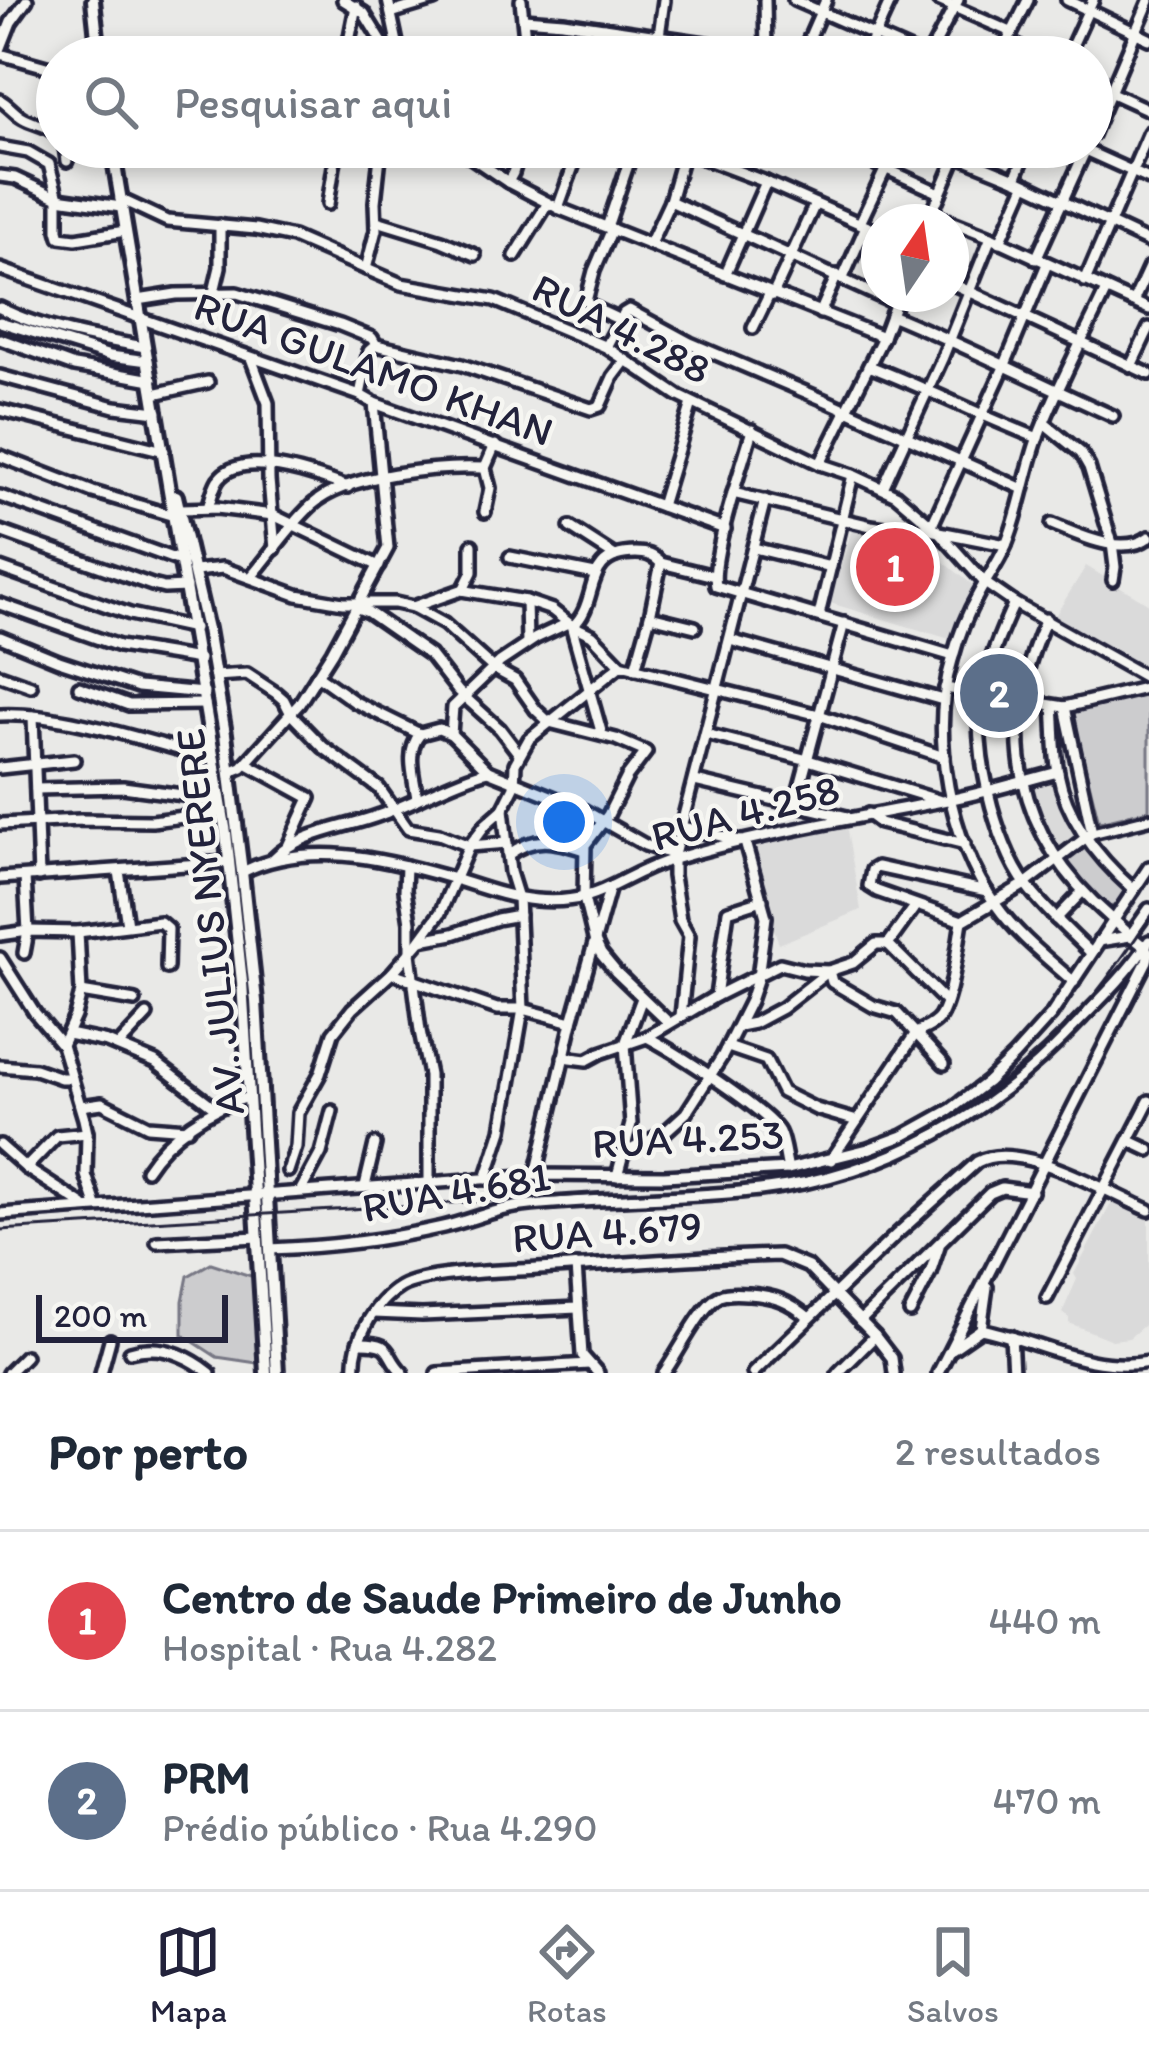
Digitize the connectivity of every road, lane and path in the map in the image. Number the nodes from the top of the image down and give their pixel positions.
1 (27, 0) edge
2 (93, 0) edge
3 (343, 0) edge
4 (388, 0) edge
5 (433, 0) edge
6 (521, 0) edge
7 (664, 0) edge
8 (765, 0) edge
9 (794, 0) edge
10 (891, 0) edge
11 (938, 0) edge
12 (1028, 0) edge
13 (1067, 0) edge
14 (1149, 1) edge
15 (956, 4) edge
16 (1091, 5) edge
17 (356, 6) junction
18 (824, 6) edge
19 (391, 13) junction
20 (524, 19) junction
21 (5, 20) edge
22 (604, 28) junction
23 (1135, 33) junction
24 (97, 36) edge
25 (350, 36) edge
26 (381, 36) edge
27 (393, 36) edge
28 (525, 36) edge
29 (602, 36) edge
30 (653, 36) edge
31 (659, 36) edge
32 (766, 36) edge
33 (810, 36) edge
34 (874, 36) joint
35 (938, 36) edge
36 (1008, 36) edge
37 (1010, 36) edge
38 (1077, 36) edge
39 (1149, 39) edge
40 (0, 52) edge
41 (36, 63) edge
42 (1113, 86) edge
43 (1113, 94) edge
44 (0, 100) edge
45 (1149, 110) edge
46 (36, 123) edge
47 (1149, 132) edge
48 (0, 147) edge
49 (36, 157) edge
50 (1113, 162) edge
51 (50, 168) edge
52 (115, 168) edge
53 (334, 168) edge
54 (379, 168) edge
55 (490, 168) edge
56 (513, 168) edge
57 (570, 168) edge
58 (628, 168) edge
59 (680, 168) edge
60 (732, 168) edge
61 (883, 168) edge
62 (885, 168) edge
63 (951, 168) edge
64 (992, 168) edge
65 (1023, 168) edge
66 (1075, 168) edge
67 (1134, 172) junction
68 (0, 176) edge
69 (1149, 179) edge
70 (508, 182) junction
71 (766, 182) junction
72 (1020, 182) junction
73 (940, 194) junction
74 (58, 198) junction
75 (670, 201) junction
76 (1061, 202) junction
77 (121, 203) junction
78 (815, 203) junction
79 (328, 204) dead end
80 (870, 204) edge
81 (936, 204) edge
82 (553, 206) junction
83 (377, 221) junction
84 (861, 224) edge
85 (1110, 224) junction
86 (220, 225) junction
87 (609, 228) junction
88 (861, 230) edge
89 (125, 231) junction
90 (969, 231) edge
91 (743, 233) junction
92 (995, 240) junction
93 (1149, 242) edge
94 (650, 244) junction
95 (476, 255) dead end
96 (792, 255) junction
97 (515, 256) dead end
98 (1042, 261) junction
99 (1149, 267) edge
100 (0, 269) edge
101 (366, 269) junction
102 (725, 275) junction
103 (840, 277) junction
104 (1085, 281) junction
105 (861, 285) edge
106 (969, 288) edge
107 (969, 290) edge
108 (1106, 290) junction
109 (214, 292) junction
110 (771, 294) junction
111 (138, 300) junction
112 (1133, 302) junction
113 (0, 308) edge
114 (1149, 309) edge
115 (892, 312) edge
116 (960, 312) edge
117 (820, 313) junction
118 (891, 315) junction
119 (1025, 317) junction
120 (141, 320) junction
121 (620, 320) junction
122 (0, 322) edge
123 (753, 328) dead end
124 (1149, 328) edge
125 (883, 337) junction
126 (0, 339) edge
127 (950, 339) junction
128 (1082, 342) junction
129 (376, 344) junction
130 (145, 347) junction
131 (606, 347) junction
132 (251, 358) junction
133 (148, 361) junction
134 (625, 361) junction
135 (869, 366) junction
136 (1131, 366) junction
137 (1004, 367) junction
138 (1149, 374) edge
139 (0, 376) edge
140 (152, 380) junction
141 (208, 382) dead end
142 (929, 389) junction
143 (1058, 391) junction
144 (154, 394) junction
145 (360, 395) junction
146 (374, 403) junction
147 (692, 403) junction
148 (0, 410) edge
149 (157, 412) junction
150 (847, 412) junction
151 (982, 416) junction
152 (1113, 416) dead end
153 (1045, 423) junction
154 (752, 430) junction
155 (907, 436) junction
156 (1038, 438) junction
157 (495, 445) junction
158 (164, 451) junction
159 (0, 455) edge
160 (962, 463) junction
161 (820, 464) junction
162 (269, 465) junction
163 (485, 468) junction
164 (853, 475) junction
165 (383, 478) junction
166 (348, 487) junction
167 (883, 488) junction
168 (1023, 489) junction
169 (734, 494) junction
170 (0, 496) edge
171 (765, 500) junction
172 (661, 506) junction
173 (208, 508) junction
174 (484, 512) dead end
175 (177, 513) junction
176 (273, 515) junction
177 (842, 520) junction
178 (296, 524) junction
179 (1052, 524) dead end
180 (570, 527) dead end
181 (935, 528) junction
182 (725, 529) junction
183 (0, 531) edge
184 (1149, 537) edge
185 (472, 544) dead end
186 (1112, 544) junction
187 (1005, 547) junction
188 (754, 548) junction
189 (275, 549) junction
190 (615, 556) junction
191 (511, 557) dead end
192 (182, 562) junction
193 (661, 562) junction
194 (380, 566) junction
195 (0, 568) edge
196 (831, 568) junction
197 (195, 572) junction
198 (595, 574) junction
199 (714, 576) junction
200 (251, 577) junction
201 (1113, 580) dead end
202 (985, 583) junction
203 (186, 587) junction
204 (463, 590) junction
205 (742, 595) junction
206 (526, 601) junction
207 (1014, 603) junction
208 (0, 604) edge
209 (356, 605) junction
210 (413, 607) junction
211 (819, 615) junction
212 (650, 616) junction
213 (1046, 620) junction
214 (844, 623) junction
215 (570, 625) junction
216 (695, 627) dead end
217 (194, 628) junction
218 (0, 638) edge
219 (730, 640) junction
220 (527, 643) junction
221 (953, 656) junction
222 (199, 659) junction
223 (620, 667) junction
224 (494, 668) junction
225 (635, 669) junction
226 (831, 670) junction
227 (0, 675) edge
228 (317, 675) junction
229 (215, 676) junction
230 (31, 686) dead end
231 (1149, 686) edge
232 (79, 687) dead end
233 (718, 688) junction
234 (945, 688) junction
235 (589, 691) junction
236 (981, 695) junction
237 (466, 697) junction
238 (205, 699) junction
239 (943, 700) junction
240 (1019, 701) junction
241 (1052, 706) junction
242 (1065, 707) junction
243 (291, 714) junction
244 (0, 715) edge
245 (819, 715) junction
246 (33, 716) junction
247 (549, 722) junction
248 (419, 734) junction
249 (452, 734) junction
250 (706, 734) junction
251 (602, 735) junction
252 (519, 754) junction
253 (944, 757) junction
254 (214, 759) junction
255 (74, 760) dead end
256 (808, 760) junction
257 (246, 763) junction
258 (34, 765) junction
259 (0, 768) edge
260 (488, 771) junction
261 (230, 772) junction
262 (1058, 772) junction
263 (513, 780) junction
264 (695, 781) junction
265 (1022, 783) junction
266 (36, 789) junction
267 (987, 792) junction
268 (417, 798) junction
269 (947, 800) junction
270 (221, 806) junction
271 (795, 806) junction
272 (395, 809) junction
273 (503, 809) junction
274 (868, 814) junction
275 (850, 818) junction
276 (1149, 819) edge
277 (604, 820) junction
278 (37, 821) junction
279 (0, 824) edge
280 (682, 827) junction
281 (1089, 835) junction
282 (745, 842) junction
283 (964, 844) junction
284 (288, 846) junction
285 (469, 846) junction
286 (508, 849) junction
287 (584, 850) junction
288 (674, 857) junction
289 (273, 859) junction
290 (1058, 860) junction
291 (229, 862) junction
292 (406, 866) junction
293 (1149, 867) edge
294 (119, 871) junction
295 (242, 872) junction
296 (39, 876) junction
297 (25, 877) junction
298 (0, 878) edge
299 (453, 878) junction
300 (1024, 884) junction
301 (609, 890) junction
302 (1134, 890) junction
303 (1082, 892) junction
304 (990, 896) junction
305 (518, 898) junction
306 (584, 898) junction
307 (762, 900) junction
308 (914, 908) dead end
309 (1149, 908) edge
310 (518, 915) junction
311 (1056, 919) junction
312 (1114, 920) junction
313 (962, 921) junction
314 (127, 925) junction
315 (28, 931) junction
316 (79, 932) junction
317 (0, 935) edge
318 (1130, 936) junction
319 (594, 939) junction
320 (421, 940) junction
321 (1099, 941) junction
322 (888, 944) junction
323 (1147, 947) edge
324 (1091, 952) junction
325 (24, 953) dead end
326 (410, 953) junction
327 (0, 958) edge
328 (167, 968) dead end
329 (829, 971) junction
330 (392, 974) junction
331 (758, 977) junction
332 (415, 982) junction
333 (1074, 982) junction
334 (81, 992) junction
335 (716, 995) junction
336 (642, 998) junction
337 (135, 1001) dead end
338 (945, 1001) junction
339 (523, 1009) junction
340 (147, 1015) dead end
341 (681, 1016) junction
342 (572, 1022) junction
343 (669, 1023) junction
344 (739, 1026) junction
345 (916, 1033) junction
346 (68, 1034) junction
347 (647, 1037) junction
348 (625, 1044) junction
349 (62, 1046) junction
350 (118, 1046) junction
351 (728, 1047) junction
352 (563, 1057) junction
353 (944, 1064) dead end
354 (0, 1066) edge
355 (710, 1077) junction
356 (72, 1078) junction
357 (782, 1092) junction
358 (249, 1097) junction
359 (1149, 1101) edge
360 (81, 1106) junction
361 (215, 1108) junction
362 (332, 1111) dead end
363 (765, 1116) junction
364 (857, 1121) junction
365 (188, 1129) junction
366 (87, 1133) junction
367 (1130, 1141) junction
368 (375, 1144) dead end
369 (0, 1145) edge
370 (1149, 1150) edge
371 (626, 1152) junction
372 (831, 1160) junction
373 (1047, 1164) junction
374 (26, 1168) junction
375 (788, 1169) junction
376 (146, 1170) dead end
377 (288, 1172) dead end
378 (536, 1175) junction
379 (617, 1176) junction
380 (486, 1179) junction
381 (429, 1182) junction
382 (365, 1186) junction
383 (301, 1190) junction
384 (1103, 1190) junction
385 (1032, 1192) junction
386 (261, 1193) junction
387 (90, 1206) junction
388 (1149, 1210) edge
389 (0, 1213) edge
390 (258, 1237) junction
391 (157, 1242) dead end
392 (940, 1242) junction
393 (270, 1249) junction
394 (576, 1267) junction
395 (989, 1276) junction
396 (834, 1295) junction
397 (1047, 1298) dead end
398 (578, 1308) junction
399 (910, 1312) dead end
400 (374, 1313) junction
401 (809, 1318) junction
402 (860, 1321) junction
403 (981, 1329) junction
404 (875, 1336) junction
405 (1011, 1336) junction
406 (110, 1340) dead end
407 (358, 1343) junction
408 (950, 1351) junction
409 (130, 1352) dead end
410 (25, 1356) dead end
411 (1149, 1362) edge
412 (589, 1364) junction
413 (8, 1373) edge
414 (101, 1373) edge
415 (211, 1373) edge
416 (266, 1373) edge
417 (277, 1373) edge
418 (355, 1373) edge
419 (403, 1373) edge
420 (437, 1373) edge
421 (598, 1373) edge
422 (664, 1373) edge
423 (753, 1373) edge
424 (838, 1373) edge
425 (894, 1373) edge
426 (938, 1373) edge
427 (1013, 1373) edge

1 - 21 street
2 - 24 main road
3 - 17 street
4 - 19 street
5 - 19 street
6 - 20 street
7 - 31 street
8 - 32 street
9 - 18 street
10 - 34 street
11 - 15 street
12 - 37 street
13 - 16 street
14 - 23 street
15 - 35 street
15 - 36 street
16 - 23 street
16 - 38 street
17 - 25 street
17 - 26 street
18 - 33 street
18 - 34 street
19 - 27 street
20 - 22 street
20 - 28 street
21 - 40 street
22 - 29 street
22 - 30 street
23 - 39 street
23 - 42 street
40 - 41 street
43 - 45 street
44 - 46 street
47 - 67 street
48 - 49 street
50 - 67 street
51 - 74 street
52 - 77 main road, AV. JULIUS NYERERE
53 - 79 street
54 - 83 street
55 - 70 street
56 - 70 street
57 - 82 street
58 - 87 street
59 - 75 street
60 - 71 street
61 - 80 street
62 - 73 street
63 - 73 street
64 - 72 street
65 - 72 street
66 - 76 street
67 - 69 street
67 - 85 street
68 - 74 street, RUA 4.288
70 - 82 street
71 - 78 street
71 - 91 street
72 - 76 street
72 - 92 street
73 - 81 street
74 - 77 street, RUA 4.288
74 - 89 street
75 - 91 street
75 - 94 street
76 - 85 street
76 - 98 street
77 - 86 street, RUA 4.288
77 - 89 main road, AV. JULIUS NYERERE
78 - 84 street
78 - 96 street
82 - 87 street
82 - 97 street
83 - 95 street
83 - 101 street
85 - 93 street
85 - 104 street
86 - 101 street, RUA 4.288
86 - 109 street
87 - 94 street
87 - 121 street
88 - 103 street
89 - 111 main road, AV. JULIUS NYERERE
90 - 92 street
91 - 96 street
91 - 102 street
92 - 98 street
92 - 106 street
94 - 102 street
96 - 103 street
96 - 110 street
98 - 104 street
98 - 119 street
99 - 112 street
100 - 120 street, RUA GULAMO KHAN
101 - 131 street, RUA 4.288
102 - 110 street
103 - 105 street
103 - 117 street
104 - 108 street
107 - 119 street
108 - 112 street
108 - 128 street
109 - 111 street
109 - 129 street
110 - 117 street
110 - 123 street
111 - 120 main road, AV. JULIUS NYERERE
112 - 114 street
113 - 130 street
115 - 118 street
116 - 127 street
117 - 125 street
118 - 125 street
118 - 127 street
119 - 128 street
119 - 137 street
120 - 130 main road, AV. JULIUS NYERERE
120 - 132 street, RUA GULAMO KHAN
121 - 131 street
121 - 150 street
122 - 133 street
124 - 136 street
125 - 135 street
126 - 140 street
127 - 137 street
127 - 142 street
128 - 136 street
128 - 143 street
129 - 134 street
129 - 145 street
130 - 133 main road, AV. JULIUS NYERERE
131 - 134 street, RUA 4.288
132 - 145 street, RUA GULAMO KHAN
132 - 162 street
133 - 140 main road, AV. JULIUS NYERERE
134 - 147 street, RUA 4.288
135 - 142 street
135 - 150 street
136 - 138 street
137 - 143 street
137 - 151 street
139 - 149 street
140 - 144 main road, AV. JULIUS NYERERE
141 - 144 street
142 - 151 street
142 - 155 street
143 - 152 street
143 - 153 street
144 - 149 main road, AV. JULIUS NYERERE
145 - 146 street, RUA GULAMO KHAN
146 - 157 street, RUA GULAMO KHAN
146 - 165 street
147 - 154 street, RUA 4.288
147 - 172 street
148 - 158 street
149 - 158 main road, AV. JULIUS NYERERE
150 - 155 street
150 - 161 street
151 - 156 street
151 - 160 street
153 - 156 street
153 - 186 street
154 - 161 street, RUA 4.288
154 - 169 street
155 - 160 street
155 - 167 street
156 - 168 street
157 - 163 street
157 - 172 street, RUA GULAMO KHAN
158 - 175 main road, AV. JULIUS NYERERE
159 - 175 street
160 - 168 street
160 - 181 street
161 - 164 street, RUA 4.288
162 - 166 street
162 - 173 street
162 - 176 street
163 - 165 street
163 - 174 street
164 - 167 street, RUA 4.288
164 - 177 street
165 - 166 street
165 - 194 street
166 - 178 street
167 - 181 street, RUA 4.288
168 - 187 street
169 - 171 street
169 - 182 street
170 - 192 street
171 - 177 street
171 - 188 street
172 - 182 street, RUA GULAMO KHAN
173 - 175 street
173 - 176 street
175 - 192 main road, AV. JULIUS NYERERE
175 - 197 main road, AV. JULIUS NYERERE
176 - 178 street
176 - 189 street
177 - 181 street
177 - 196 street
178 - 189 street
178 - 194 street
179 - 186 street
180 - 190 street
181 - 187 street, RUA 4.288
181 - 202 street
182 - 199 street
183 - 203 street
184 - 186 street
185 - 204 street
186 - 201 street
187 - 202 street
188 - 196 street
188 - 205 street
189 - 200 street
190 - 193 street
190 - 198 street
191 - 198 street
192 - 203 main road, AV. JULIUS NYERERE
193 - 199 street
193 - 212 street
194 - 209 street
195 - 217 street
196 - 211 street
197 - 200 street
197 - 229 main road, AV. JULIUS NYERERE
198 - 215 street
199 - 205 street
200 - 209 street
202 - 207 street
202 - 221 street
203 - 217 main road, AV. JULIUS NYERERE
204 - 206 street
204 - 210 street
205 - 211 street
205 - 219 street
206 - 215 street
206 - 220 street
207 - 213 street
207 - 236 street
208 - 222 street
209 - 210 street
209 - 228 street
209 - 237 street
210 - 224 street
211 - 214 street
212 - 216 street
212 - 225 street
213 - 231 street
213 - 240 street
214 - 221 street
214 - 226 street
215 - 220 street
215 - 223 street
215 - 235 street
217 - 222 main road, AV. JULIUS NYERERE
218 - 238 street
219 - 226 street
219 - 233 street
220 - 224 street
221 - 234 street
222 - 238 main road, AV. JULIUS NYERERE
223 - 225 street
223 - 235 street
224 - 237 street
224 - 247 street
225 - 233 street
226 - 239 street
226 - 245 street
227 - 230 street
228 - 243 street
228 - 248 street
229 - 243 street
229 - 261 main road, AV. JULIUS NYERERE
231 - 242 street
232 - 238 street
233 - 245 street
233 - 250 street
234 - 236 street
234 - 239 street
235 - 247 street
235 - 251 street
236 - 240 street
236 - 267 street
237 - 249 street
237 - 252 street
238 - 254 main road, AV. JULIUS NYERERE
239 - 253 street
240 - 241 street
240 - 265 street
241 - 242 street
241 - 262 street
242 - 281 street
243 - 257 street
243 - 272 street
244 - 246 street
245 - 253 street
245 - 256 street
246 - 254 street
246 - 258 street
247 - 251 street
247 - 252 street
248 - 249 street
248 - 268 street
249 - 260 street
250 - 256 street
250 - 264 street
251 - 277 street
252 - 263 street
253 - 269 street
254 - 270 main road, AV. JULIUS NYERERE
255 - 258 street
256 - 269 street
256 - 271 street
257 - 261 street
257 - 284 street
258 - 259 street
258 - 266 street
260 - 263 street
260 - 268 street
261 - 295 main road, AV. JULIUS NYERERE
262 - 265 street, RUA 4.258
262 - 281 street
263 - 273 street
263 - 277 street
264 - 271 street
264 - 280 street
265 - 267 street, RUA 4.258
265 - 290 street
266 - 270 street
266 - 278 street
267 - 269 street, RUA 4.258
267 - 300 street
268 - 272 street
269 - 274 street, RUA 4.258
269 - 283 street
270 - 278 street
270 - 291 main road, AV. JULIUS NYERERE
271 - 275 street
272 - 284 street
272 - 285 street
273 - 285 street
273 - 286 street
274 - 275 street, RUA 4.258
274 - 283 street
275 - 282 street, RUA 4.258
276 - 281 street
277 - 287 street
277 - 288 street
278 - 279 street
278 - 296 street
280 - 282 street
280 - 288 street
281 - 290 street
281 - 302 street
282 - 288 street, RUA 4.258
282 - 307 street
283 - 304 street
284 - 289 street
285 - 286 street
285 - 299 street
286 - 287 street
286 - 305 street
287 - 306 street
288 - 301 street, RUA 4.258
288 - 341 street
289 - 292 street, RUA 4.258
289 - 295 street, RUA 4.258
290 - 300 street
290 - 303 street
291 - 294 street
291 - 358 main road, AV. JULIUS NYERERE
292 - 299 street, RUA 4.258
292 - 326 street
293 - 302 street
294 - 296 street
294 - 314 street
295 - 386 main road, AV. JULIUS NYERERE
296 - 297 street
297 - 298 street
297 - 315 street
299 - 305 street, RUA 4.258
299 - 320 street
300 - 304 street
300 - 311 street
301 - 306 street, RUA 4.258
301 - 319 street
302 - 312 street
303 - 311 street
303 - 312 street
304 - 313 street
304 - 313 street
304 - 333 street
305 - 306 street, RUA 4.258
305 - 310 street
306 - 319 street
307 - 331 street
307 - 335 street
308 - 322 street
309 - 318 street
310 - 320 street
310 - 339 street
311 - 324 street
312 - 318 street
312 - 321 street
313 - 338 street
314 - 316 street
314 - 328 street
315 - 316 street
315 - 317 street
315 - 325 street
316 - 334 street
318 - 321 street
318 - 323 street
319 - 336 street
319 - 342 street
320 - 326 street
321 - 324 street
322 - 329 street
322 - 338 street
323 - 373 street
323 - 393 street, RUA 4.681
324 - 333 street
326 - 330 street
326 - 332 street
327 - 349 street
329 - 331 street
329 - 344 street
329 - 345 street
330 - 332 street
330 - 377 street
331 - 335 street
331 - 344 street
332 - 339 street
332 - 381 street
333 - 372 street
334 - 337 street
334 - 346 street
335 - 341 street
336 - 343 street
336 - 348 street
338 - 345 street, RUA 4.253
339 - 342 street
339 - 380 street
340 - 350 street
341 - 343 street
342 - 352 street
343 - 347 street
344 - 351 street
345 - 353 street
345 - 364 street, RUA 4.253
346 - 349 street
346 - 350 street
347 - 348 street
347 - 355 street
348 - 352 street
348 - 371 street
349 - 356 street
350 - 361 street
351 - 355 street
351 - 357 street
352 - 378 street
354 - 356 street
355 - 363 street
355 - 371 street
356 - 360 street
357 - 363 street
357 - 364 street
358 - 361 street
358 - 386 main road, AV. JULIUS NYERERE
359 - 367 street
360 - 365 street
360 - 366 street
361 - 365 street
362 - 383 street
363 - 375 street
364 - 372 street, RUA 4.253
365 - 376 street
366 - 374 street
366 - 387 street
367 - 370 street
367 - 384 street
368 - 382 street
369 - 374 street
371 - 379 street
372 - 375 street, RUA 4.253
373 - 384 street
373 - 385 street
373 - 396 street
374 - 387 street
375 - 379 street, RUA 4.253
378 - 379 street, RUA 4.253
378 - 380 street, RUA 4.253
380 - 381 street, RUA 4.253
381 - 382 street, RUA 4.253
382 - 383 street, RUA 4.253
383 - 386 street, RUA 4.253
384 - 388 street
384 - 397 street
385 - 392 street
385 - 395 street
386 - 387 street, RUA 4.253
386 - 390 main road, AV. JULIUS NYERERE
386 - 393 main road, AV. JULIUS NYERERE
387 - 389 street, RUA 4.253
390 - 391 street
390 - 416 main road, AV. JULIUS NYERERE
392 - 399 street
392 - 402 street
393 - 417 main road, AV. JULIUS NYERERE
394 - 396 street, RUA 4.679
394 - 398 street
394 - 400 street, RUA 4.679
395 - 403 street
395 - 408 street
396 - 401 street
396 - 402 street, RUA 4.679
398 - 400 street
398 - 412 street
400 - 407 street, RUA 4.679
401 - 422 street
401 - 423 street
402 - 404 street, RUA 4.679
403 - 405 street
403 - 408 street
404 - 424 street
404 - 425 street, RUA 4.679
405 - 411 street
405 - 427 street
406 - 414 street
407 - 418 street, RUA 4.679
407 - 419 street
408 - 426 street
409 - 415 street
410 - 413 street
412 - 420 street
412 - 421 street

